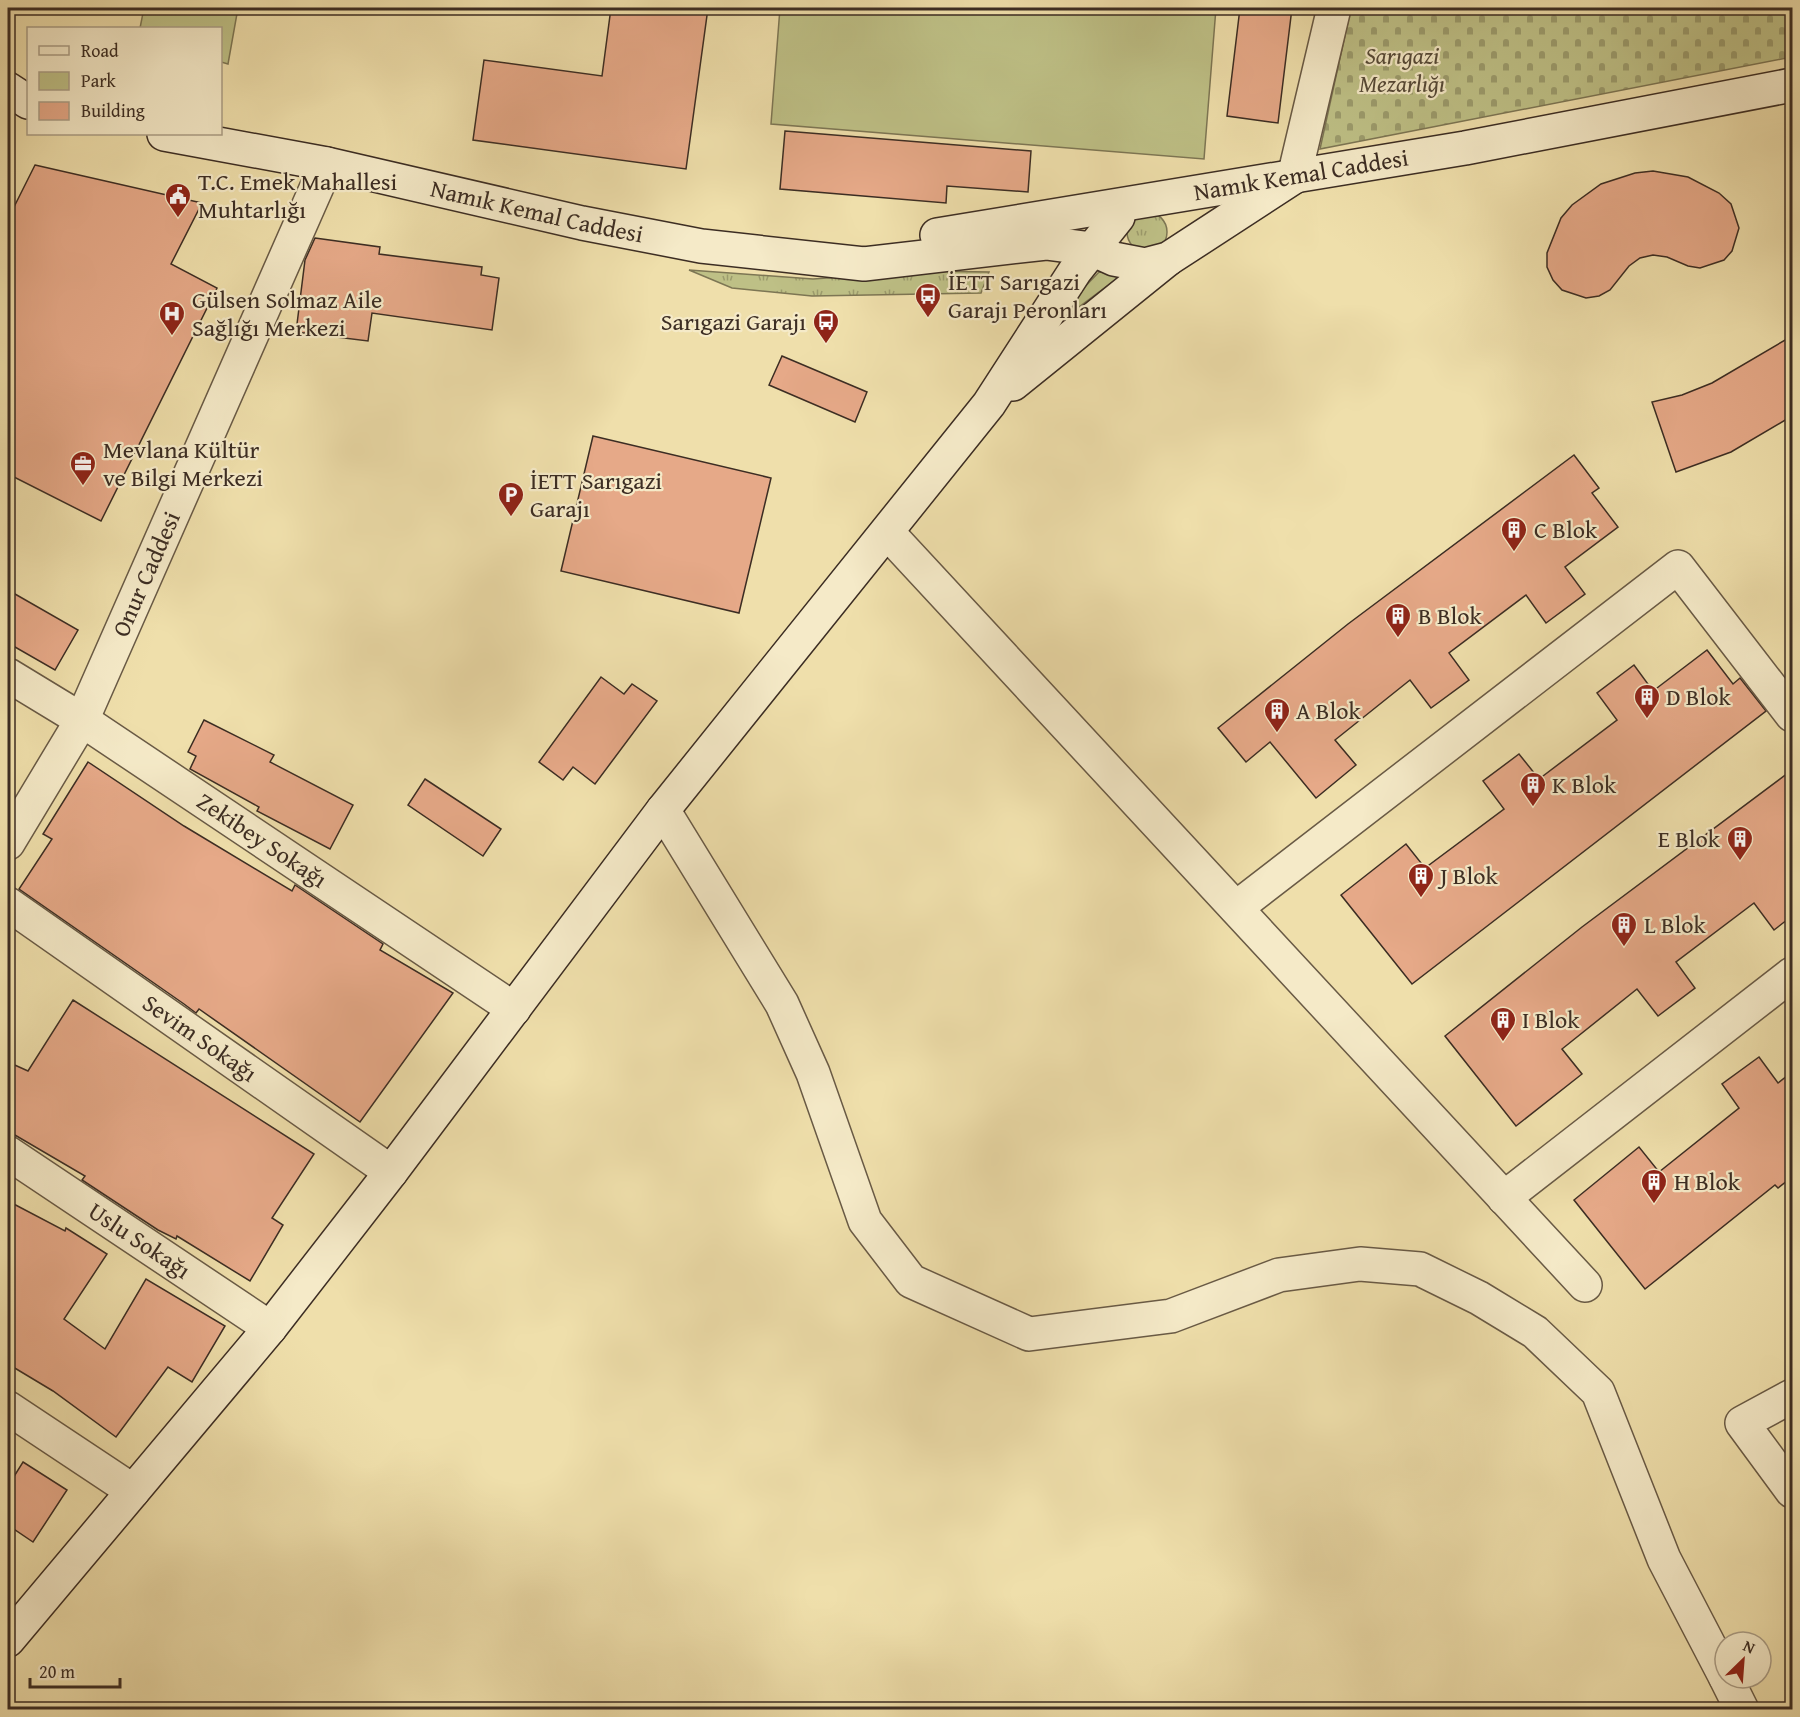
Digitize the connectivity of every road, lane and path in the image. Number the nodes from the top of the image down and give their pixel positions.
1 (1334, 8) edge
2 (1792, 86) edge
3 (8, 89) edge
4 (8, 102) edge
5 (27, 103) edge
6 (27, 104) edge
7 (169, 135) edge
8 (327, 164) junction
9 (1294, 177) junction
10 (1134, 206) junction
11 (1092, 249) junction
12 (1173, 255) junction
13 (807, 256) junction
14 (1136, 263) junction
15 (988, 404) junction
16 (887, 532) junction
17 (8, 675) edge
18 (1792, 715) edge
19 (82, 720) junction
20 (663, 810) junction
21 (8, 843) edge
22 (8, 904) edge
23 (1236, 908) junction
24 (1792, 974) edge
25 (514, 1009) junction
26 (8, 1153) edge
27 (392, 1172) junction
28 (1504, 1198) junction
29 (1585, 1285) dead end
30 (270, 1328) junction
31 (1792, 1396) edge
32 (8, 1408) edge
33 (133, 1491) junction
34 (1792, 1491) edge
35 (8, 1640) edge
36 (1713, 1654) edge
37 (1732, 1690) edge
38 (1742, 1710) edge

1 - 9 street
2 - 9 street, Namık Kemal Caddesi
3 - 5 street
4 - 6 street
7 - 8 street, Namık Kemal Caddesi
8 - 13 street, Namık Kemal Caddesi
8 - 19 street, Onur Caddesi
9 - 10 street, Namık Kemal Caddesi
9 - 12 street
10 - 11 street
10 - 12 street
10 - 13 street, Namık Kemal Caddesi
10 - 14 street
11 - 13 street, Namık Kemal Caddesi
11 - 14 street, Namık Kemal Caddesi
11 - 15 street
12 - 14 street
12 - 15 street
15 - 16 street
16 - 20 street
16 - 23 street
17 - 19 street, Zekibey Sokağı
18 - 23 street
19 - 21 street, Onur Caddesi
19 - 25 street, Zekibey Sokağı
20 - 25 street
20 - 36 street
22 - 27 street, Sevim Sokağı
23 - 28 street
24 - 28 street
25 - 27 street
26 - 30 street, Uslu Sokağı
27 - 30 street
28 - 29 street
30 - 33 street
31 - 34 street
32 - 33 street
33 - 35 street
37 - 38 street

